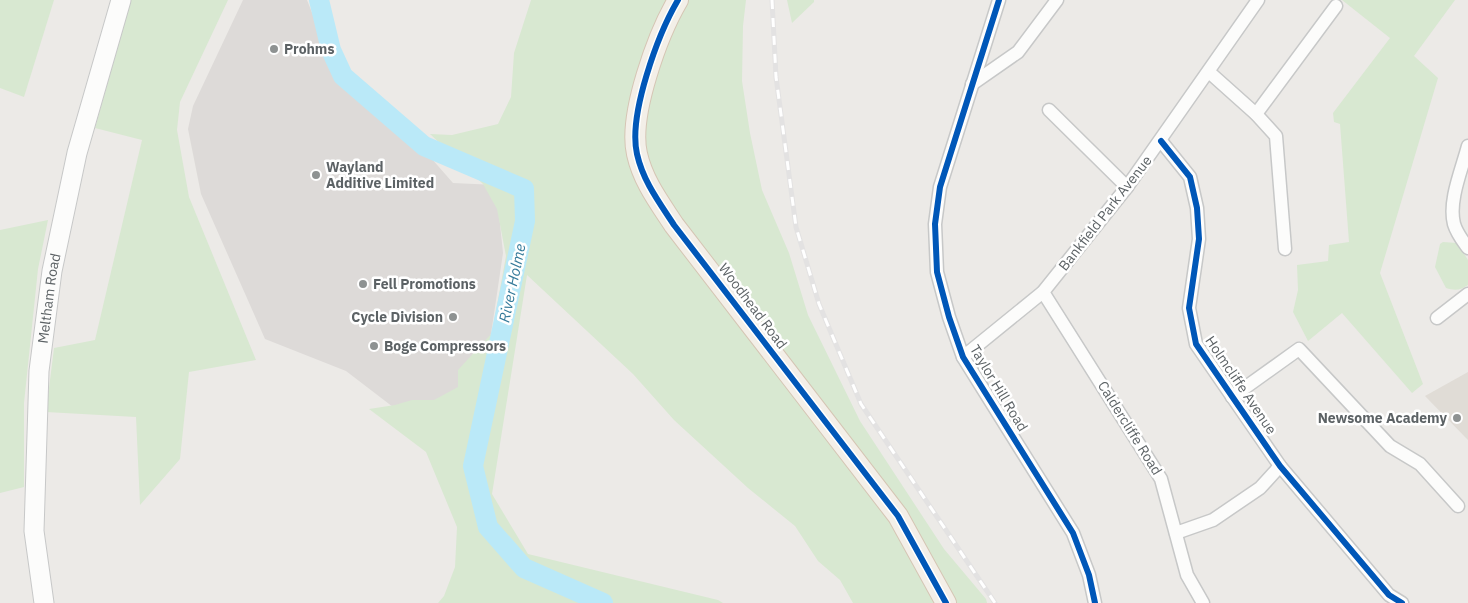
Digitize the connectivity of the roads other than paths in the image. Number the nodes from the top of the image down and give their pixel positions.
1 (121, 0) edge
2 (678, 0) edge
3 (999, 0) edge
4 (1057, 0) edge
5 (1258, 0) edge
6 (1336, 6) dead end
7 (1209, 72) junction
8 (972, 84) junction
9 (1049, 110) dead end
10 (1256, 114) junction
11 (1161, 141) junction
12 (1468, 146) edge
13 (1127, 187) junction
14 (1468, 248) edge
15 (1285, 249) dead end
16 (1043, 292) junction
17 (1468, 294) edge
18 (1437, 318) dead end
19 (963, 356) junction
20 (1232, 397) junction
21 (1280, 466) junction
22 (1458, 506) dead end
23 (1176, 533) junction
24 (44, 603) edge
25 (946, 603) edge
26 (1095, 603) edge
27 (1203, 603) edge
28 (1402, 603) edge

1 - 24 main road, Meltham Road
2 - 25 main road, Woodhead Road
3 - 8 street, Taylor Hill Road
4 - 8 street
5 - 7 street, Bankfield Park Avenue
6 - 10 street
7 - 10 street
7 - 11 street, Bankfield Park Avenue
8 - 19 street, Taylor Hill Road
9 - 13 street
10 - 15 street
11 - 13 street, Bankfield Park Avenue
11 - 20 street, Holmcliffe Avenue
12 - 14 street
13 - 16 street, Bankfield Park Avenue
16 - 19 street, Bankfield Park Avenue
16 - 23 street, Caldercliffe Road
17 - 18 street
19 - 26 street, Taylor Hill Road
20 - 21 street, Holmcliffe Avenue
20 - 22 street
21 - 23 street
21 - 28 street, Holmcliffe Avenue
23 - 27 street, Caldercliffe Road

